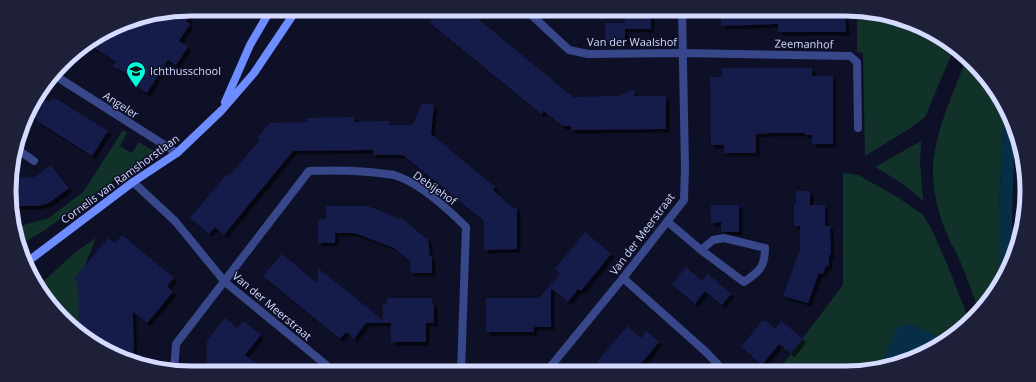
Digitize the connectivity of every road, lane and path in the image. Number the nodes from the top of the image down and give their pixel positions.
1 (267, 16) edge
2 (292, 16) edge
3 (533, 16) edge
4 (682, 16) edge
5 (683, 53) junction
6 (58, 77) edge
7 (222, 110) junction
8 (858, 128) dead end
9 (20, 153) edge
10 (177, 153) junction
11 (34, 161) dead end
12 (133, 182) junction
13 (668, 222) junction
14 (701, 250) junction
15 (30, 260) edge
16 (623, 278) junction
17 (225, 282) junction
18 (174, 366) edge
19 (327, 366) edge
20 (461, 366) edge
21 (551, 366) edge
22 (719, 366) edge

1 - 7 street, Cornelis van Ramshorstlaan
2 - 7 street, Cornelis van Ramshorstlaan
3 - 5 street, Van der Waalshof
4 - 5 street, Van der Meerstraat
5 - 8 street, Zeemanhof
5 - 13 street, Van der Meerstraat
6 - 10 street, Angeler
7 - 10 street, Cornelis van Ramshorstlaan
9 - 11 street
10 - 12 street, Cornelis van Ramshorstlaan
12 - 15 street, Cornelis van Ramshorstlaan
12 - 17 street, Van der Meerstraat
13 - 14 street
13 - 16 street, Van der Meerstraat
14 - 14 street
16 - 21 street, Van der Meerstraat
16 - 22 street
17 - 18 street
17 - 19 street, Van der Meerstraat
17 - 20 street, Debijehof

